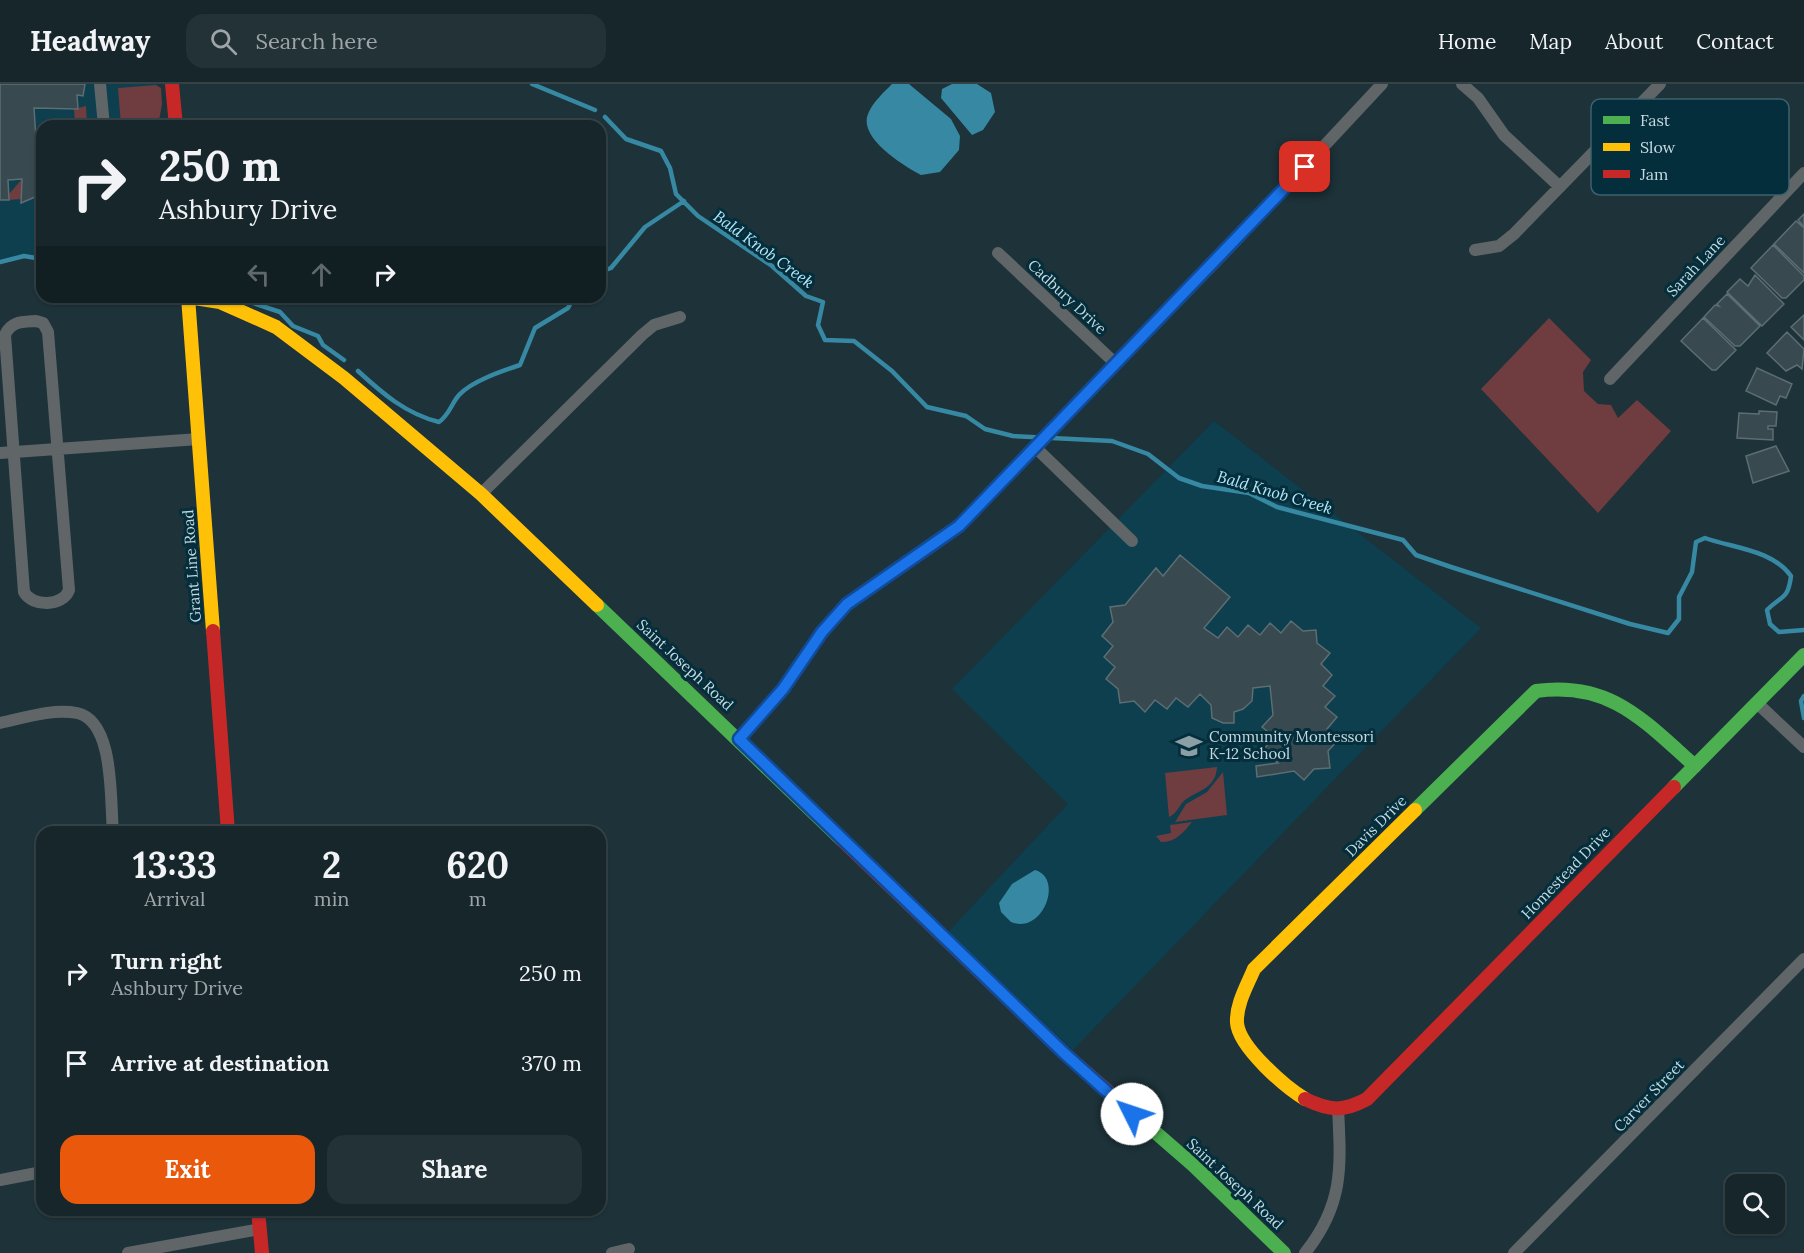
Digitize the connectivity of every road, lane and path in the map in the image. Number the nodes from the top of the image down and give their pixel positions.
1 (100, 84) edge
2 (172, 84) edge
3 (1382, 84) edge
4 (1462, 84) edge
5 (1660, 84) edge
6 (1645, 99) edge
7 (103, 120) edge
8 (175, 120) edge
9 (1591, 155) edge
10 (1804, 173) edge
11 (1560, 187) junction
12 (1789, 189) edge
13 (1783, 195) edge
14 (1475, 250) dead end
15 (998, 253) dead end
16 (189, 303) edge
17 (222, 303) edge
18 (680, 317) dead end
19 (1115, 363) junction
20 (1610, 379) dead end
21 (200, 439) junction
22 (1036, 446) junction
23 (58, 450) junction
24 (6, 452) edge
25 (481, 494) junction
26 (1132, 540) dead end
27 (1804, 655) edge
28 (1757, 703) junction
29 (0, 723) edge
30 (739, 739) junction
31 (1804, 747) edge
32 (1695, 766) junction
33 (112, 826) edge
34 (228, 826) edge
35 (1804, 959) edge
36 (1343, 1108) junction
37 (36, 1173) edge
38 (0, 1180) edge
39 (259, 1216) edge
40 (260, 1229) junction
41 (629, 1249) dead end
42 (128, 1253) edge
43 (262, 1253) edge
44 (612, 1253) edge
45 (1284, 1253) edge
46 (1305, 1253) edge
47 (1514, 1253) edge

1 - 7 street
2 - 8 street
3 - 19 street
4 - 11 street
5 - 6 street
9 - 11 street
10 - 12 street, Sarah Lane
11 - 14 street
13 - 20 street, Sarah Lane
15 - 19 street, Cadbury Drive
16 - 21 street, Grant Line Road
17 - 25 street, Saint Joseph Road
18 - 25 street
19 - 22 street
21 - 23 street
21 - 34 street, Grant Line Road
22 - 26 street
22 - 30 street
23 - 24 street
23 - 24 street
23 - 24 street
25 - 30 street, Saint Joseph Road
27 - 28 street, Homestead Drive
28 - 31 street
28 - 32 street, Homestead Drive
29 - 33 street
30 - 45 street, Saint Joseph Road
32 - 36 street, Homestead Drive
32 - 36 street, Davis Drive
35 - 47 street, Carver Street
36 - 46 street
37 - 38 street
39 - 40 street
40 - 42 street
40 - 43 street
41 - 44 street

